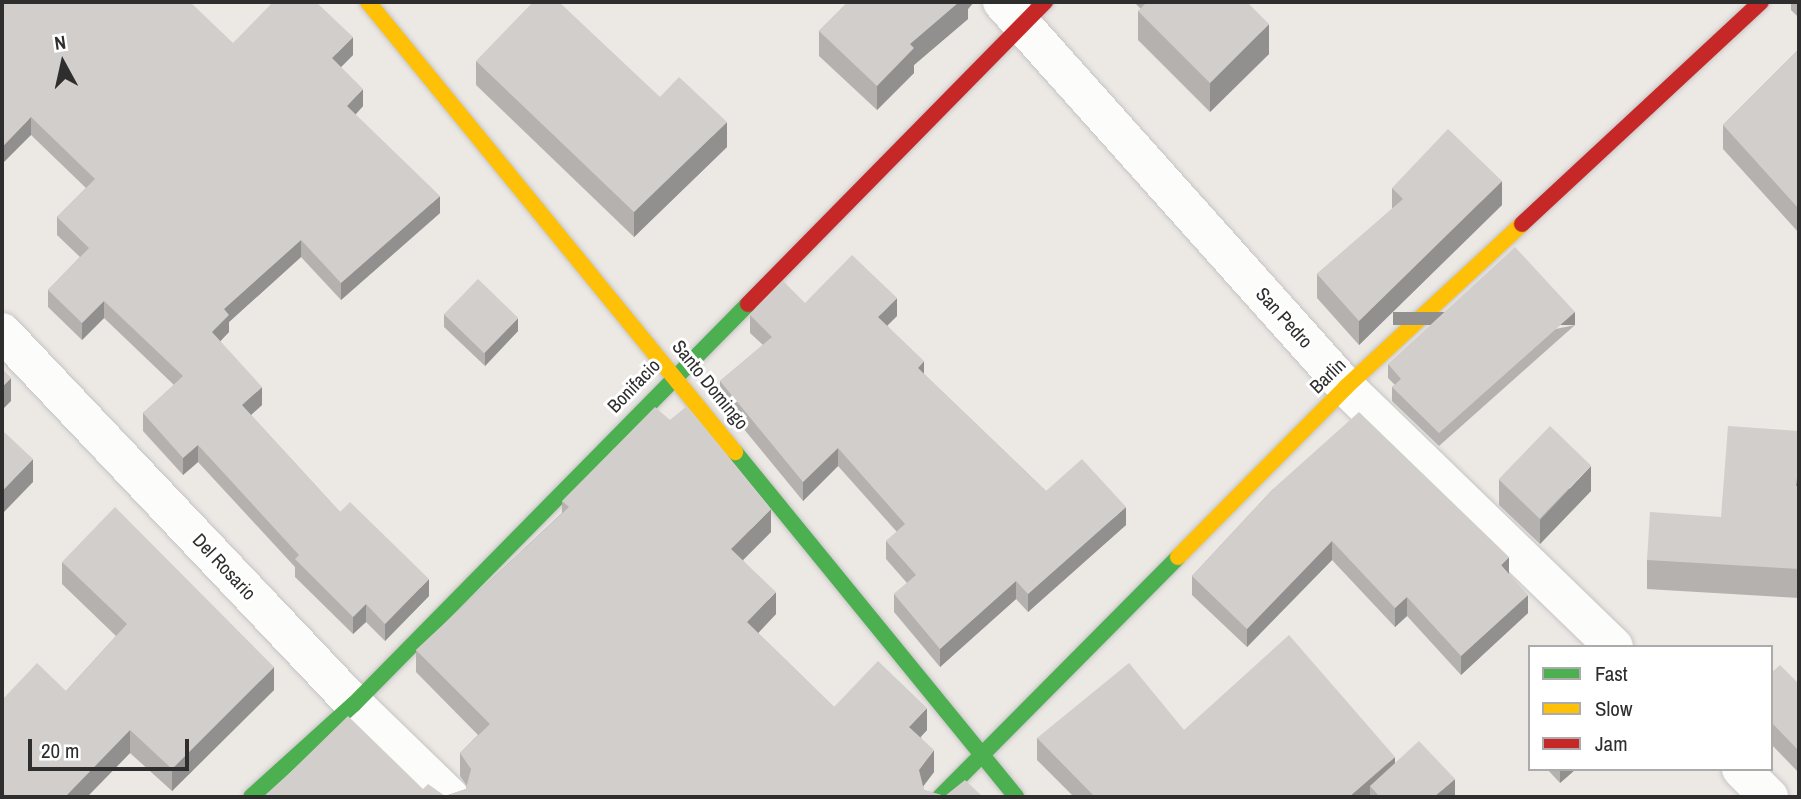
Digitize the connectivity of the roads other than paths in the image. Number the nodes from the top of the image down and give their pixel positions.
1 (368, 2) edge
2 (1761, 2) edge
3 (1023, 9) edge
4 (2, 332) edge
5 (674, 374) junction
6 (1346, 387) junction
7 (1612, 645) edge
8 (354, 704) junction
9 (983, 755) junction
10 (1743, 771) edge
11 (251, 797) edge
12 (450, 797) edge
13 (940, 797) edge
14 (1016, 797) edge
15 (1769, 797) edge

1 - 5 street, Santo Domingo
2 - 6 street, Barlin
3 - 5 street, Bonifacio
3 - 6 street, San Pedro
4 - 8 street, Del Rosario
5 - 8 street, Bonifacio
5 - 9 street, Santo Domingo
6 - 7 street, San Pedro
6 - 9 street, Barlin
8 - 11 street, Bonifacio
8 - 12 street, Del Rosario
9 - 13 street, Barlin
9 - 14 street, Santo Domingo
10 - 15 street

